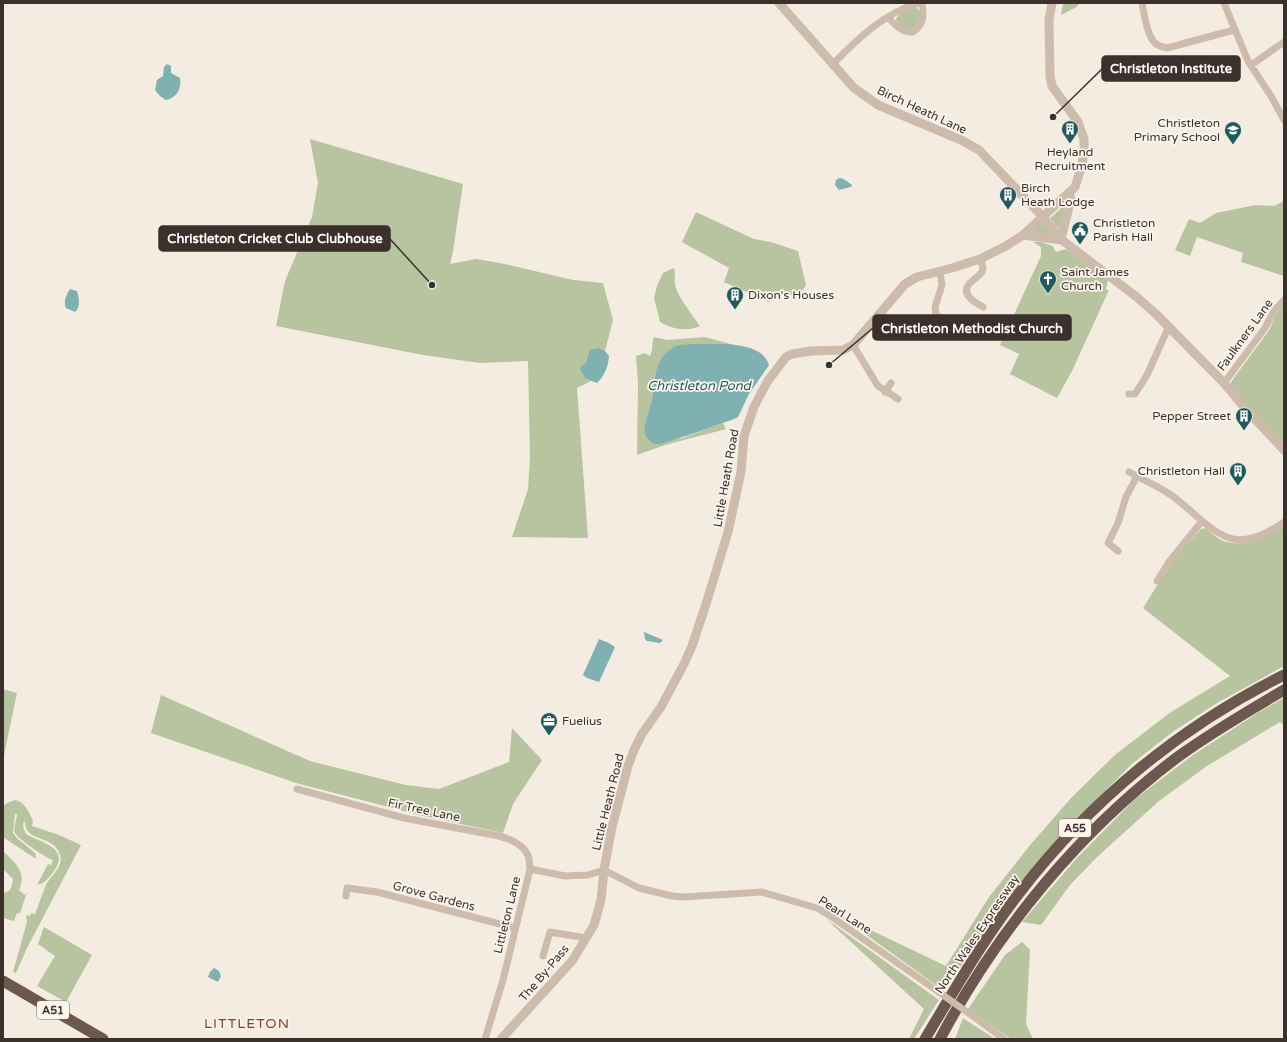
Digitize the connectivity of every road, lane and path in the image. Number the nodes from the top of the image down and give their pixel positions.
1 (780, 3) edge
2 (920, 3) edge
3 (1052, 3) edge
4 (1142, 3) edge
5 (1224, 3) edge
6 (888, 17) junction
7 (1234, 30) junction
8 (1284, 42) edge
9 (832, 64) junction
10 (1251, 65) junction
11 (1284, 120) edge
12 (1069, 194) junction
13 (1043, 217) junction
14 (1023, 235) junction
15 (1062, 240) junction
16 (980, 259) junction
17 (940, 272) junction
18 (1284, 300) edge
19 (983, 307) dead end
20 (966, 320) dead end
21 (1169, 326) junction
22 (962, 330) junction
23 (970, 335) dead end
24 (853, 345) junction
25 (891, 383) dead end
26 (1224, 383) junction
27 (885, 392) junction
28 (1129, 394) dead end
29 (898, 399) dead end
30 (1284, 450) edge
31 (1129, 472) dead end
32 (1137, 476) junction
33 (1202, 522) junction
34 (1284, 522) edge
35 (1118, 552) dead end
36 (1157, 581) dead end
37 (1284, 675) edge
38 (1284, 690) edge
39 (297, 788) dead end
40 (530, 869) junction
41 (604, 870) junction
42 (346, 896) dead end
43 (515, 928) junction
44 (586, 938) junction
45 (543, 956) dead end
46 (3, 981) edge
47 (103, 1039) edge
48 (485, 1039) edge
49 (501, 1039) edge
50 (925, 1039) edge
51 (940, 1039) edge
52 (1004, 1039) edge

1 - 9 street, Birch Heath Lane
2 - 6 street
2 - 6 street
3 - 12 street
4 - 7 street
5 - 7 street
6 - 9 street
7 - 10 street
8 - 10 street
9 - 13 street, Birch Heath Lane
10 - 11 street
12 - 13 street
12 - 15 street
13 - 14 street
13 - 15 street
14 - 15 street
14 - 16 street
15 - 21 street
16 - 17 street
16 - 19 street
17 - 22 street
17 - 24 street
18 - 26 street, Faulkners Lane
20 - 22 street
21 - 26 street
21 - 28 street
22 - 23 street
24 - 27 street
24 - 41 street, Little Heath Road
25 - 27 street
26 - 30 street
27 - 29 street
31 - 32 street
32 - 33 street
32 - 35 street
33 - 34 street
33 - 36 street
37 - 50 highway, North Wales Expressway / A55
38 - 51 highway, North Wales Expressway / A55
39 - 40 street, Fir Tree Lane
40 - 41 street, Littleton Lane
40 - 43 street, Littleton Lane
41 - 44 street, The By-Pass
41 - 52 street, Pearl Lane, bridge
42 - 43 street, Grove Gardens
43 - 48 street, Littleton Lane
44 - 45 street
44 - 49 street, The By-Pass
46 - 47 highway, A51

